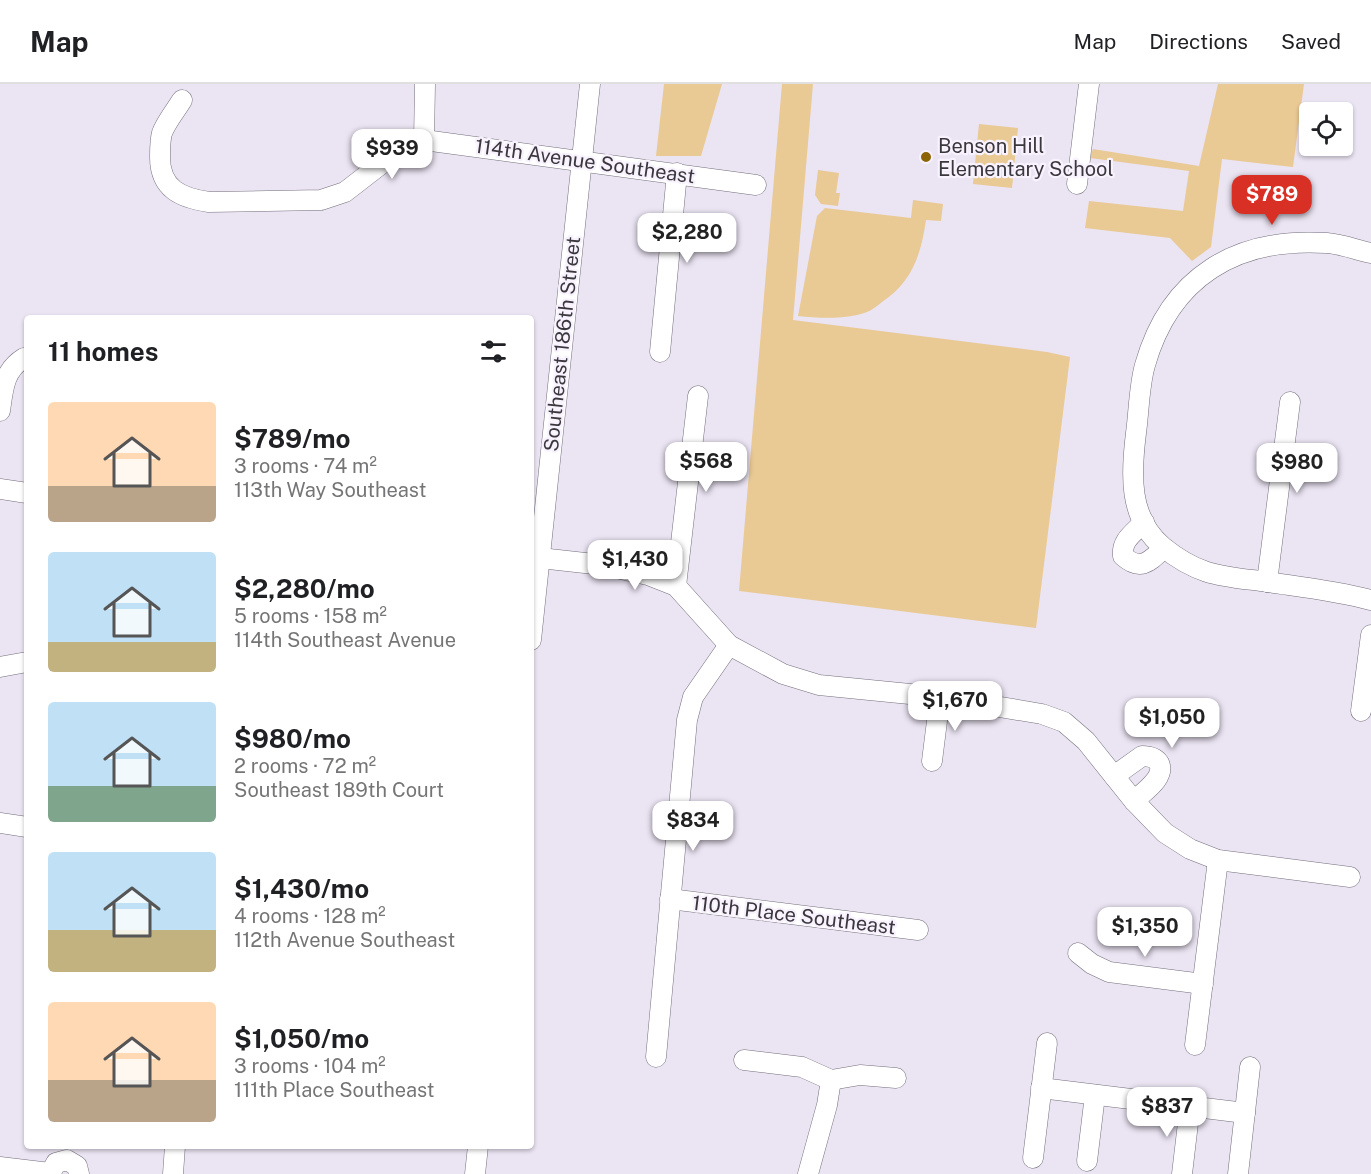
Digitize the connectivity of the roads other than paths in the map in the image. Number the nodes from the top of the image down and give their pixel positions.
1 (425, 84) edge
2 (590, 84) edge
3 (1089, 84) edge
4 (182, 100) dead end
5 (424, 140) junction
6 (581, 160) junction
7 (677, 173) junction
8 (1077, 184) dead end
9 (756, 185) dead end
10 (1371, 253) edge
11 (660, 352) dead end
12 (24, 355) edge
13 (698, 396) dead end
14 (1290, 402) dead end
15 (0, 411) edge
16 (0, 489) edge
17 (24, 493) edge
18 (535, 558) edge
19 (534, 578) edge
20 (1267, 582) junction
21 (676, 586) junction
22 (1371, 600) edge
23 (1371, 635) edge
24 (729, 645) junction
25 (24, 663) edge
26 (0, 667) edge
27 (940, 697) junction
28 (1361, 711) dead end
29 (932, 761) dead end
30 (1114, 777) junction
31 (1134, 801) junction
32 (0, 824) edge
33 (24, 827) edge
34 (1218, 860) junction
35 (1350, 877) dead end
36 (670, 899) junction
37 (918, 930) dead end
38 (1078, 953) dead end
39 (1203, 984) junction
40 (1047, 1043) dead end
41 (1195, 1045) dead end
42 (656, 1057) dead end
43 (744, 1060) dead end
44 (1250, 1067) dead end
45 (896, 1078) dead end
46 (831, 1080) junction
47 (1041, 1089) junction
48 (1095, 1095) junction
49 (1190, 1106) junction
50 (1245, 1113) junction
51 (176, 1149) edge
52 (478, 1149) edge
53 (1033, 1158) dead end
54 (1087, 1161) dead end
55 (0, 1167) edge
56 (50, 1174) edge
57 (79, 1174) edge
58 (173, 1174) edge
59 (475, 1174) edge
60 (808, 1174) edge
61 (1182, 1174) edge
62 (1238, 1174) edge

1 - 5 street
2 - 6 street, Southeast 186th Street
3 - 8 street
4 - 5 street
5 - 6 street, 114th Avenue Southeast
6 - 7 street, 114th Avenue Southeast
6 - 18 street, Southeast 186th Street
7 - 9 street, 114th Avenue Southeast
7 - 11 street
10 - 20 street
12 - 15 street
13 - 21 street
14 - 20 street
16 - 17 street
18 - 19 street, Southeast 186th Street
18 - 21 street
20 - 22 street
21 - 24 street
23 - 28 street
24 - 27 street
24 - 36 street
25 - 26 street
27 - 29 street
27 - 30 street
30 - 31 street
30 - 31 street
31 - 34 street
32 - 33 street
34 - 35 street
34 - 39 street
36 - 37 street, 110th Place Southeast
36 - 42 street
38 - 39 street
39 - 41 street
40 - 47 street
43 - 46 street
44 - 50 street
45 - 46 street
46 - 60 street
47 - 48 street
47 - 53 street
48 - 49 street
48 - 54 street
49 - 50 street
49 - 61 street
50 - 62 street
51 - 58 street
52 - 59 street
55 - 56 street
56 - 57 street

